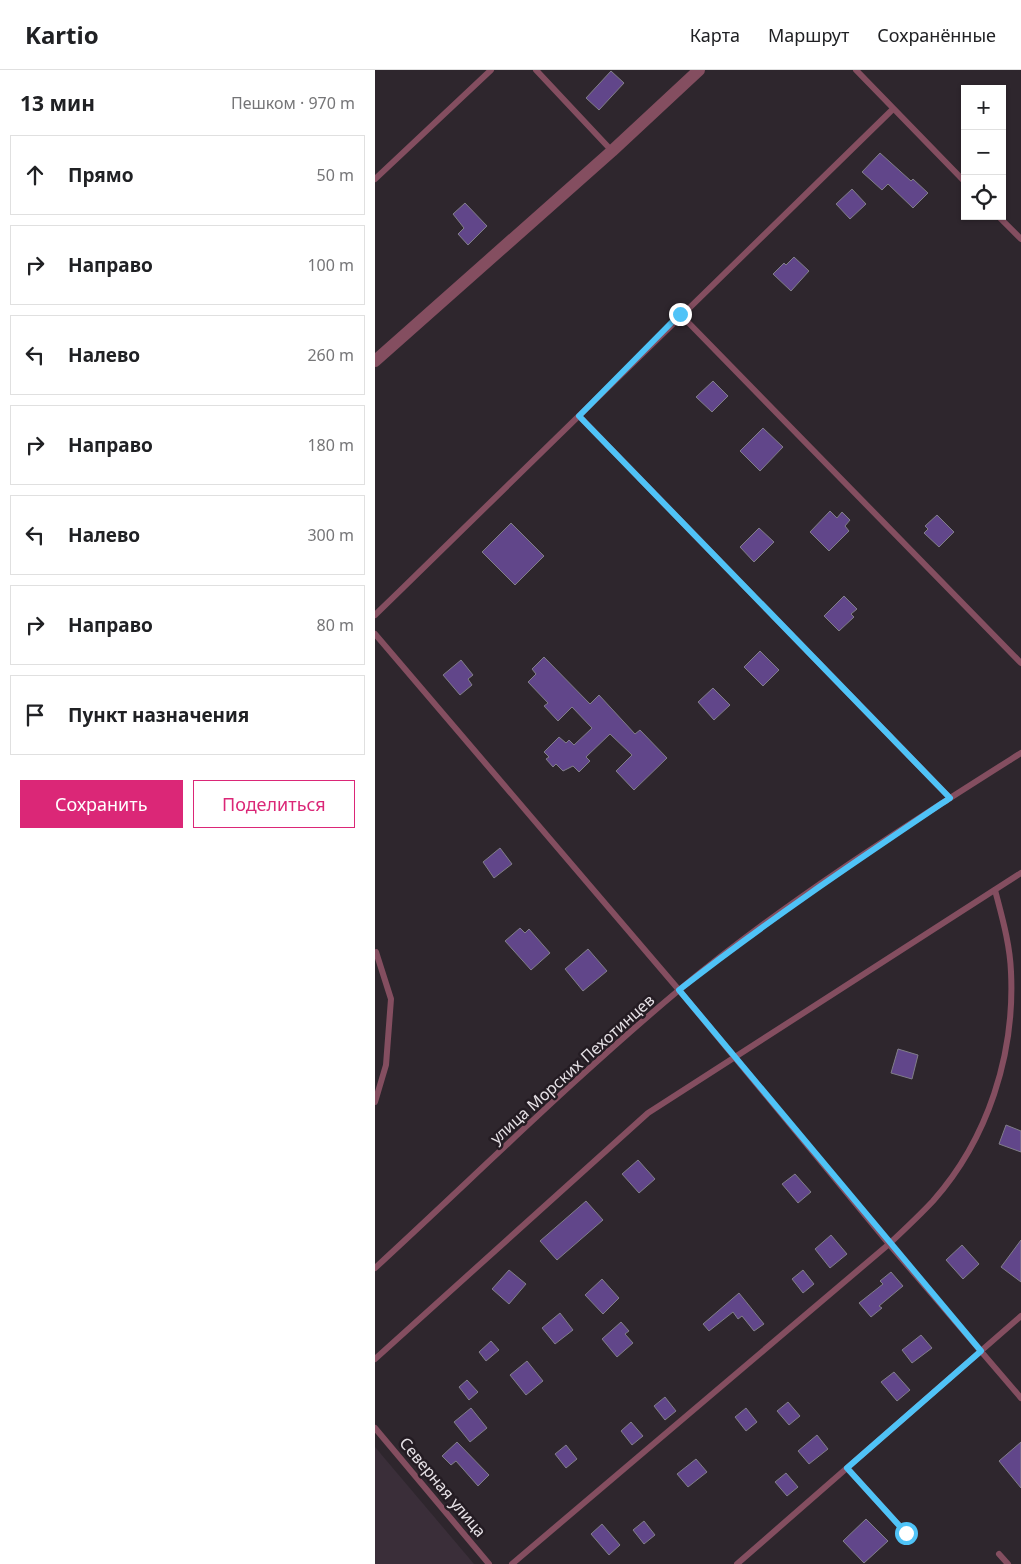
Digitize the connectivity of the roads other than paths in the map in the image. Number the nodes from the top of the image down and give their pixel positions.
1 (491, 70) edge
2 (536, 70) edge
3 (699, 70) edge
4 (855, 70) edge
5 (893, 109) junction
6 (612, 151) junction
7 (961, 178) edge
8 (375, 179) edge
9 (1002, 220) edge
10 (1021, 240) edge
11 (680, 314) junction
12 (375, 361) edge
13 (579, 416) junction
14 (375, 615) edge
15 (375, 634) edge
16 (1021, 663) edge
17 (1021, 753) edge
18 (950, 798) junction
19 (1021, 873) edge
20 (995, 890) junction
21 (376, 952) dead end
22 (679, 990) junction
23 (734, 1058) junction
24 (375, 1102) edge
25 (889, 1244) junction
26 (375, 1268) edge
27 (1021, 1316) edge
28 (981, 1351) junction
29 (375, 1360) edge
30 (1021, 1398) edge
31 (375, 1428) edge
32 (847, 1468) junction
33 (906, 1533) dead end
34 (999, 1554) dead end
35 (489, 1564) edge
36 (512, 1564) edge
37 (737, 1564) edge
38 (1008, 1564) edge

1 - 8 lane
2 - 6 lane
3 - 6 street
4 - 5 lane
5 - 7 lane
5 - 11 lane
6 - 12 street
9 - 10 lane
11 - 13 lane
11 - 16 lane
13 - 14 lane
13 - 18 lane
15 - 22 lane
17 - 18 lane, улица Морских Пехотинцев
18 - 22 lane, улица Морских Пехотинцев
19 - 20 lane
20 - 23 lane
20 - 25 lane
21 - 24 lane
22 - 23 lane
22 - 26 lane, улица Морских Пехотинцев
23 - 25 lane
23 - 29 lane
25 - 28 lane
25 - 36 lane
27 - 28 lane
28 - 30 lane
28 - 32 lane
31 - 35 lane, Северная улица
32 - 33 lane
32 - 37 lane
34 - 38 lane

